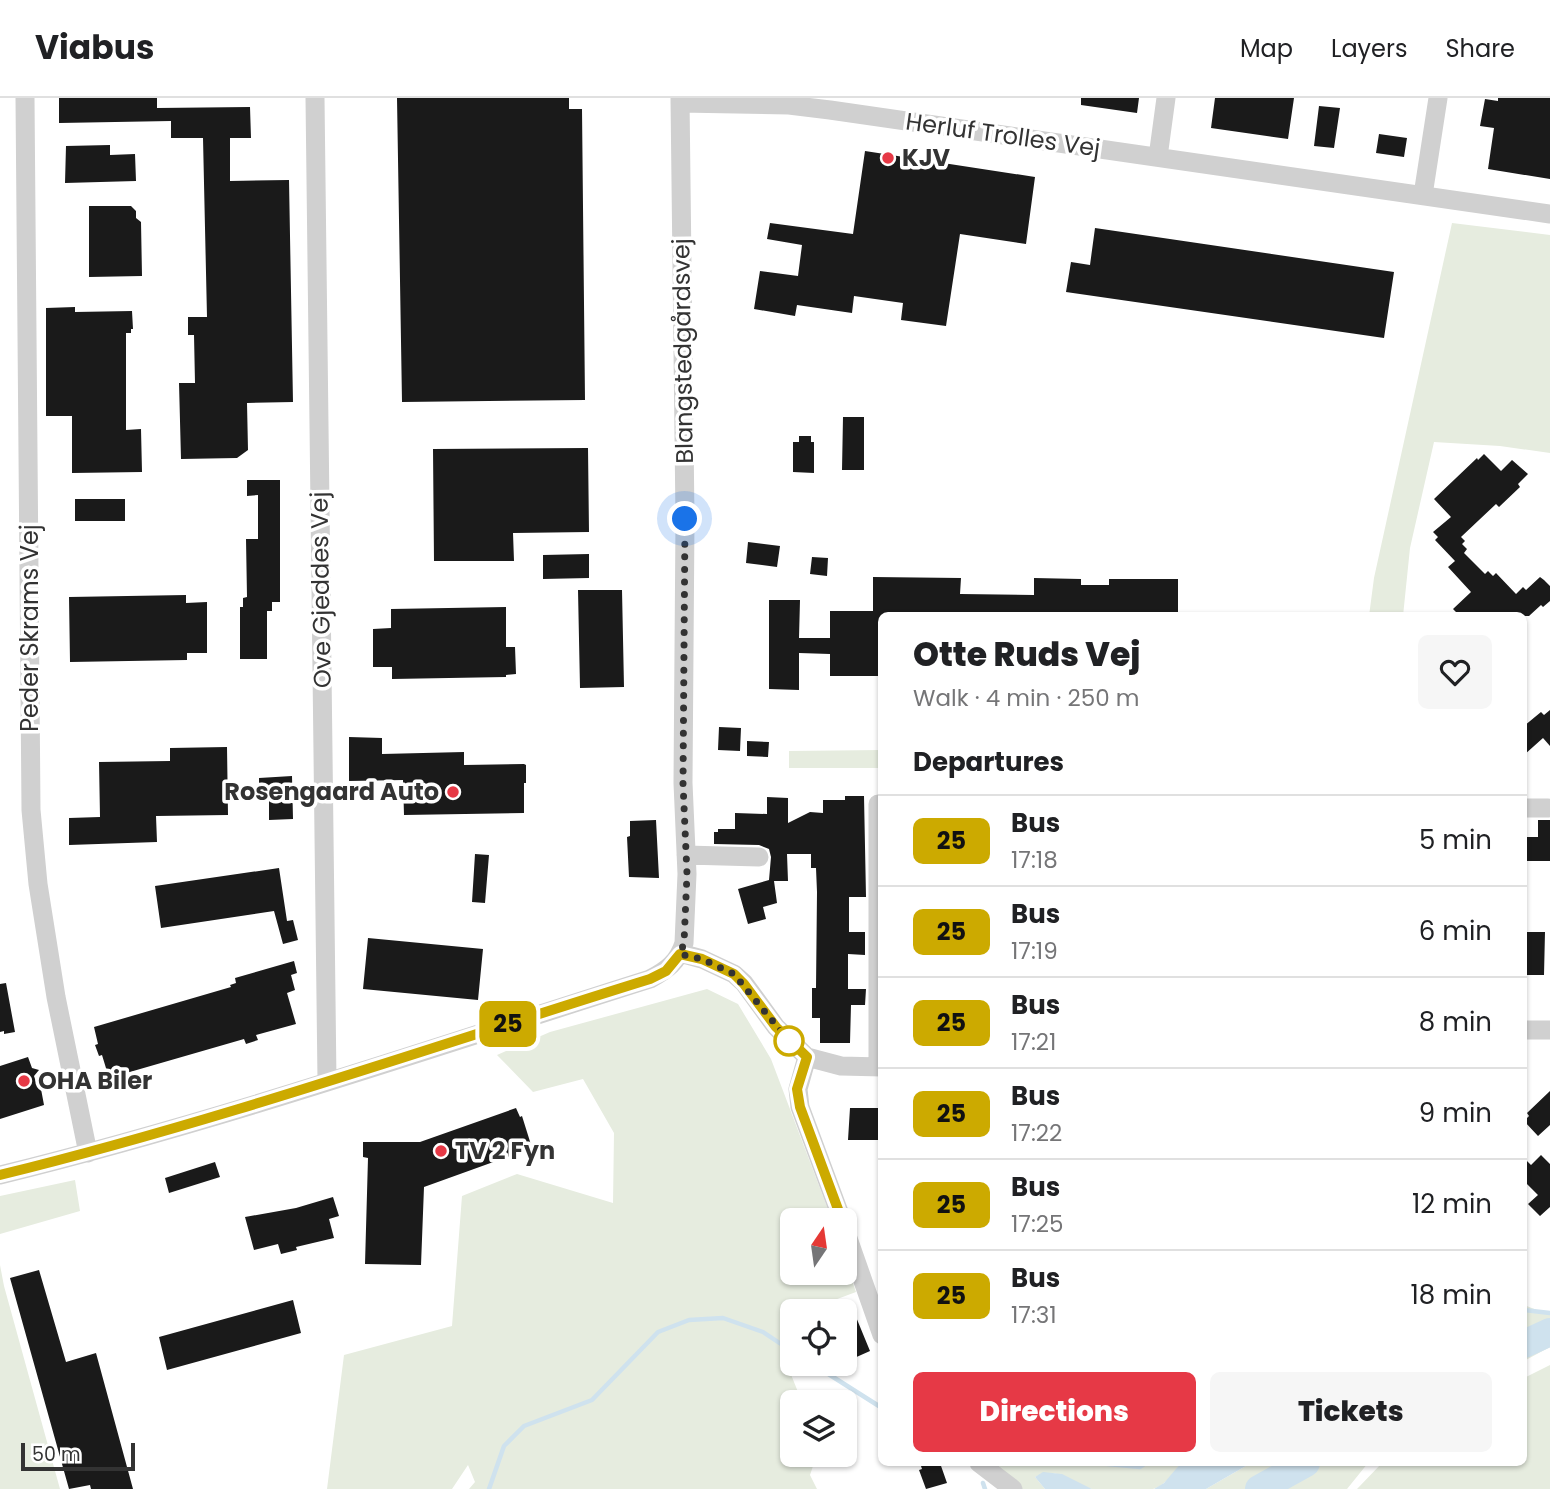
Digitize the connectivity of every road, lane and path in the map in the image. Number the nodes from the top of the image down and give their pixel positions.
1 (25, 98) edge
2 (315, 98) edge
3 (1166, 98) edge
4 (1438, 98) edge
5 (680, 100) edge
6 (1158, 157) junction
7 (1423, 195) junction
8 (1550, 214) edge
9 (1527, 807) edge
10 (1548, 808) dead end
11 (686, 855) junction
12 (759, 857) dead end
13 (680, 954) junction
14 (1527, 1030) edge
15 (1550, 1030) edge
16 (807, 1057) junction
17 (878, 1068) edge
18 (327, 1081) junction
19 (88, 1153) junction
20 (0, 1175) edge
21 (838, 1208) edge
22 (858, 1267) edge
23 (878, 1324) edge
24 (983, 1466) edge
25 (1009, 1486) edge

1 - 19 street, Peder Skrams Vej
2 - 18 street, Ove Gjeddes Vej
3 - 6 street
4 - 7 street
5 - 6 street, Herluf Trolles Vej
5 - 11 street, Blangstedgårdsvej
6 - 7 street, Herluf Trolles Vej
7 - 8 street, Herluf Trolles Vej
9 - 10 street
11 - 12 street
11 - 13 street, Blangstedgårdsvej
13 - 16 street
13 - 18 street
14 - 15 street
16 - 17 street
16 - 21 street
18 - 19 street
19 - 20 street
22 - 23 street
24 - 25 street

